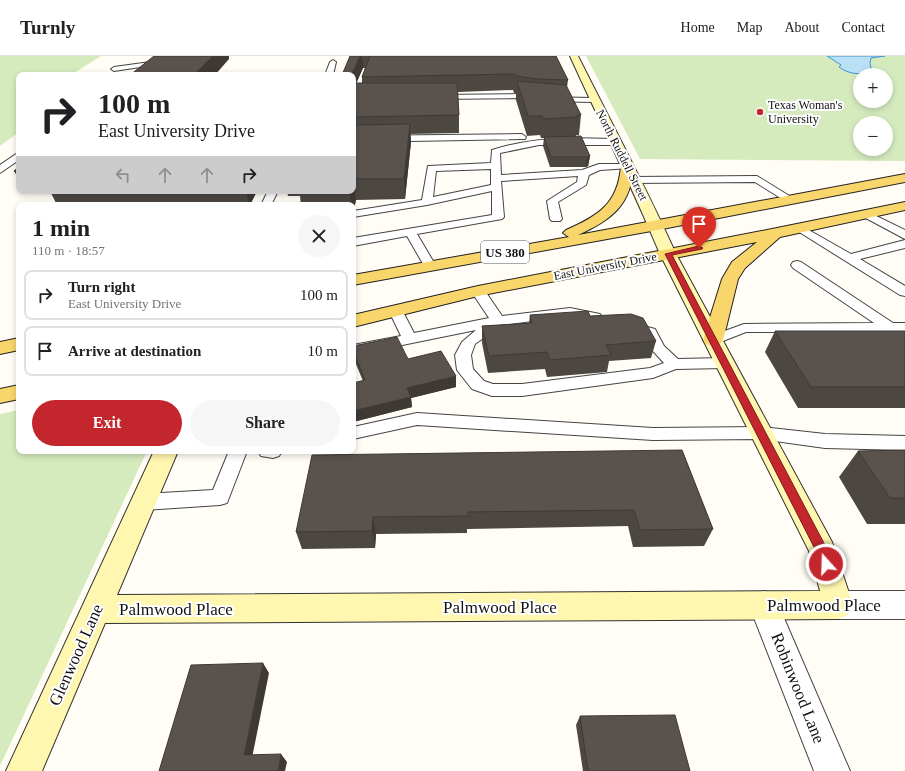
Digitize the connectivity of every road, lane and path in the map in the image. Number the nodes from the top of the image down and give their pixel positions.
1 (574, 56) edge
2 (114, 60) dead end
3 (167, 61) edge
4 (333, 62) dead end
5 (114, 69) junction
6 (116, 72) edge
7 (330, 72) edge
8 (427, 97) edge
9 (594, 100) junction
10 (585, 136) junction
11 (356, 139) edge
12 (613, 139) junction
13 (16, 157) edge
14 (596, 160) junction
15 (494, 166) junction
16 (627, 166) junction
17 (0, 170) edge
18 (584, 173) junction
19 (905, 178) edge
20 (633, 180) junction
21 (495, 183) junction
22 (790, 200) junction
23 (427, 202) junction
24 (905, 206) edge
25 (356, 214) edge
26 (866, 214) junction
27 (556, 219) dead end
28 (657, 226) junction
29 (800, 228) junction
30 (410, 232) junction
31 (777, 233) junction
32 (905, 235) edge
33 (356, 241) edge
34 (905, 244) edge
35 (515, 250) junction
36 (668, 254) junction
37 (849, 258) junction
38 (797, 265) dead end
39 (430, 266) junction
40 (356, 279) edge
41 (478, 291) junction
42 (905, 292) edge
43 (396, 311) junction
44 (356, 320) edge
45 (606, 320) edge
46 (498, 321) junction
47 (627, 324) edge
48 (890, 327) junction
49 (905, 327) edge
50 (409, 338) junction
51 (713, 340) junction
52 (16, 345) edge
53 (0, 348) edge
54 (356, 349) edge
55 (725, 363) junction
56 (674, 364) junction
57 (16, 393) edge
58 (0, 396) edge
59 (356, 432) edge
60 (760, 433) junction
61 (905, 443) edge
62 (165, 454) edge
63 (237, 454) edge
64 (144, 502) junction
65 (764, 605) junction
66 (838, 605) junction
67 (905, 605) edge
68 (96, 609) junction
69 (24, 771) edge
70 (832, 771) edge

1 - 9 street, North Ruddell Street
2 - 5 lane
3 - 5 lane
4 - 7 lane
5 - 6 lane
8 - 9 lane
9 - 12 street, North Ruddell Street
10 - 11 lane
10 - 12 lane
10 - 14 lane
10 - 15 lane
12 - 16 street, North Ruddell Street
13 - 17 lane
14 - 16 lane
14 - 18 lane
15 - 21 lane
15 - 23 lane
16 - 20 street, North Ruddell Street
16 - 35 main road
18 - 21 lane
18 - 27 lane
19 - 22 main road, US 380
20 - 22 lane
20 - 28 street, North Ruddell Street
21 - 23 lane
21 - 30 lane
22 - 28 main road, US 380
23 - 25 lane
24 - 26 main road, East University Drive / US 380
26 - 29 main road, East University Drive / US 380
26 - 32 lane
28 - 35 main road, US 380
28 - 36 street, North Ruddell Street
29 - 31 main road, East University Drive / US 380
29 - 37 lane
30 - 33 lane
30 - 39 lane
31 - 36 main road, East University Drive / US 380
31 - 51 main road
34 - 37 lane
35 - 39 main road, US 380
36 - 41 main road, East University Drive / US 380
36 - 51 street
37 - 42 lane
38 - 48 lane
39 - 40 main road, US 380
41 - 43 main road, East University Drive / US 380
41 - 46 lane
43 - 44 main road, East University Drive / US 380
43 - 50 lane
45 - 46 lane
46 - 50 lane
46 - 56 lane
47 - 56 lane
48 - 49 lane
48 - 51 lane
50 - 54 lane
51 - 55 street
52 - 53 main road
55 - 56 lane
55 - 60 street
57 - 58 main road
59 - 60 lane
60 - 61 lane
60 - 66 street
62 - 64 street, Glenwood Lane
63 - 64 lane
64 - 68 street, Glenwood Lane
65 - 66 street, Palmwood Place
65 - 68 street, Palmwood Place
65 - 70 street, Robinwood Lane
66 - 67 street, Palmwood Place
68 - 69 street, Glenwood Lane

